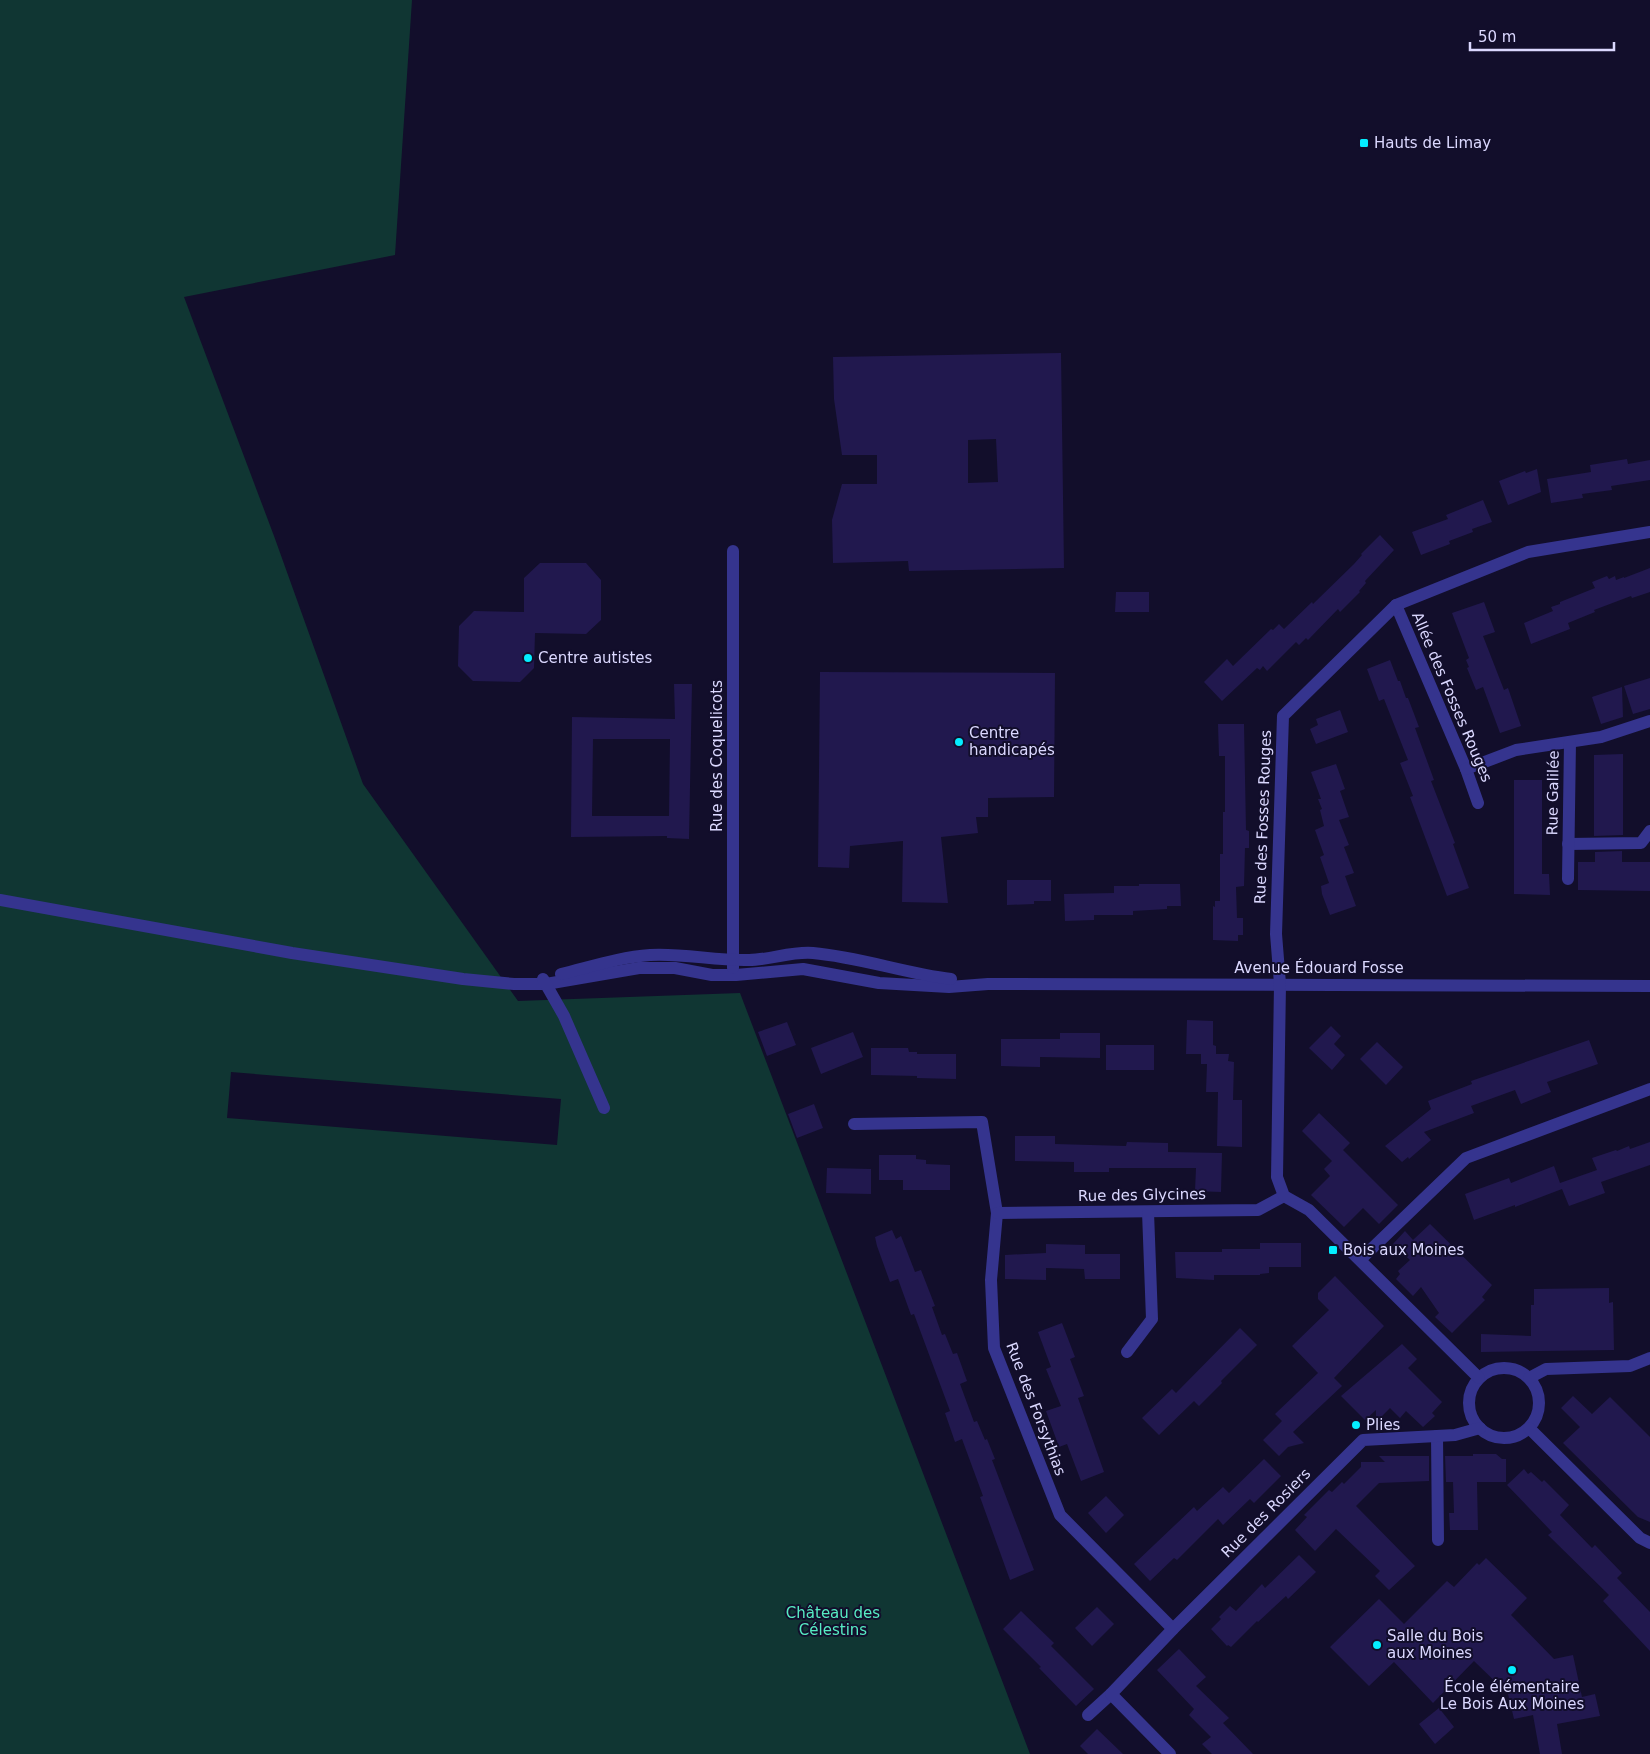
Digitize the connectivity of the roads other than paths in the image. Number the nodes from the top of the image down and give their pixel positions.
1 (1650, 532) edge
2 (733, 551) dead end
3 (1396, 605) junction
4 (1650, 721) edge
5 (1570, 742) junction
6 (1466, 769) junction
7 (1478, 803) dead end
8 (1650, 831) edge
9 (1568, 844) junction
10 (1568, 879) dead end
11 (0, 900) edge
12 (692, 957) junction
13 (733, 960) junction
14 (689, 970) junction
15 (733, 975) junction
16 (544, 981) junction
17 (988, 984) junction
18 (1280, 984) junction
19 (1650, 986) edge
20 (1650, 1089) edge
21 (604, 1108) dead end
22 (854, 1124) dead end
23 (1284, 1196) junction
24 (1148, 1212) junction
25 (996, 1213) junction
26 (1361, 1259) junction
27 (1127, 1352) dead end
28 (1650, 1358) edge
29 (1479, 1378) junction
30 (1529, 1378) junction
31 (1480, 1428) junction
32 (1529, 1428) junction
33 (1437, 1436) junction
34 (1438, 1540) dead end
35 (1650, 1543) edge
36 (1173, 1629) junction
37 (1111, 1694) junction
38 (1088, 1715) dead end
39 (1170, 1754) edge

1 - 3 street, Rue des Fosses Rouges
2 - 13 street, Rue des Coquelicots
3 - 6 street, Allée des Fosses Rouges
3 - 18 street, Rue des Fosses Rouges
4 - 5 street, Rue Galilée
5 - 6 street, Rue Galilée
5 - 9 street, Rue Galilée
6 - 7 street, Allée des Fosses Rouges
8 - 9 street, Rue Galilée
9 - 10 street, Rue Galilée
11 - 16 street, Avenue Édouard Fosse
12 - 13 street, Avenue Édouard Fosse
12 - 14 street
12 - 16 street, Avenue Édouard Fosse
13 - 15 street, Rue des Coquelicots
13 - 17 street, Avenue Édouard Fosse
14 - 15 street, Avenue Édouard Fosse
14 - 16 street, Avenue Édouard Fosse
15 - 17 street, Avenue Édouard Fosse
16 - 21 street
17 - 18 street, Avenue Édouard Fosse
18 - 19 street, Avenue Édouard Fosse
18 - 23 street, Rue des Fosses Rouges
20 - 26 street
22 - 25 street, Rue des Forsythias
23 - 24 street, Rue des Glycines
23 - 26 street
24 - 25 street, Rue des Glycines
24 - 27 street
25 - 36 street, Rue des Forsythias
26 - 29 street
28 - 30 street
29 - 30 street
29 - 31 street
30 - 32 street
31 - 32 street
31 - 33 street, Rue des Rosiers
32 - 35 street
33 - 34 street
33 - 36 street, Rue des Rosiers
36 - 37 street, Rue des Rosiers
37 - 38 street, Rue des Rosiers
37 - 39 street

